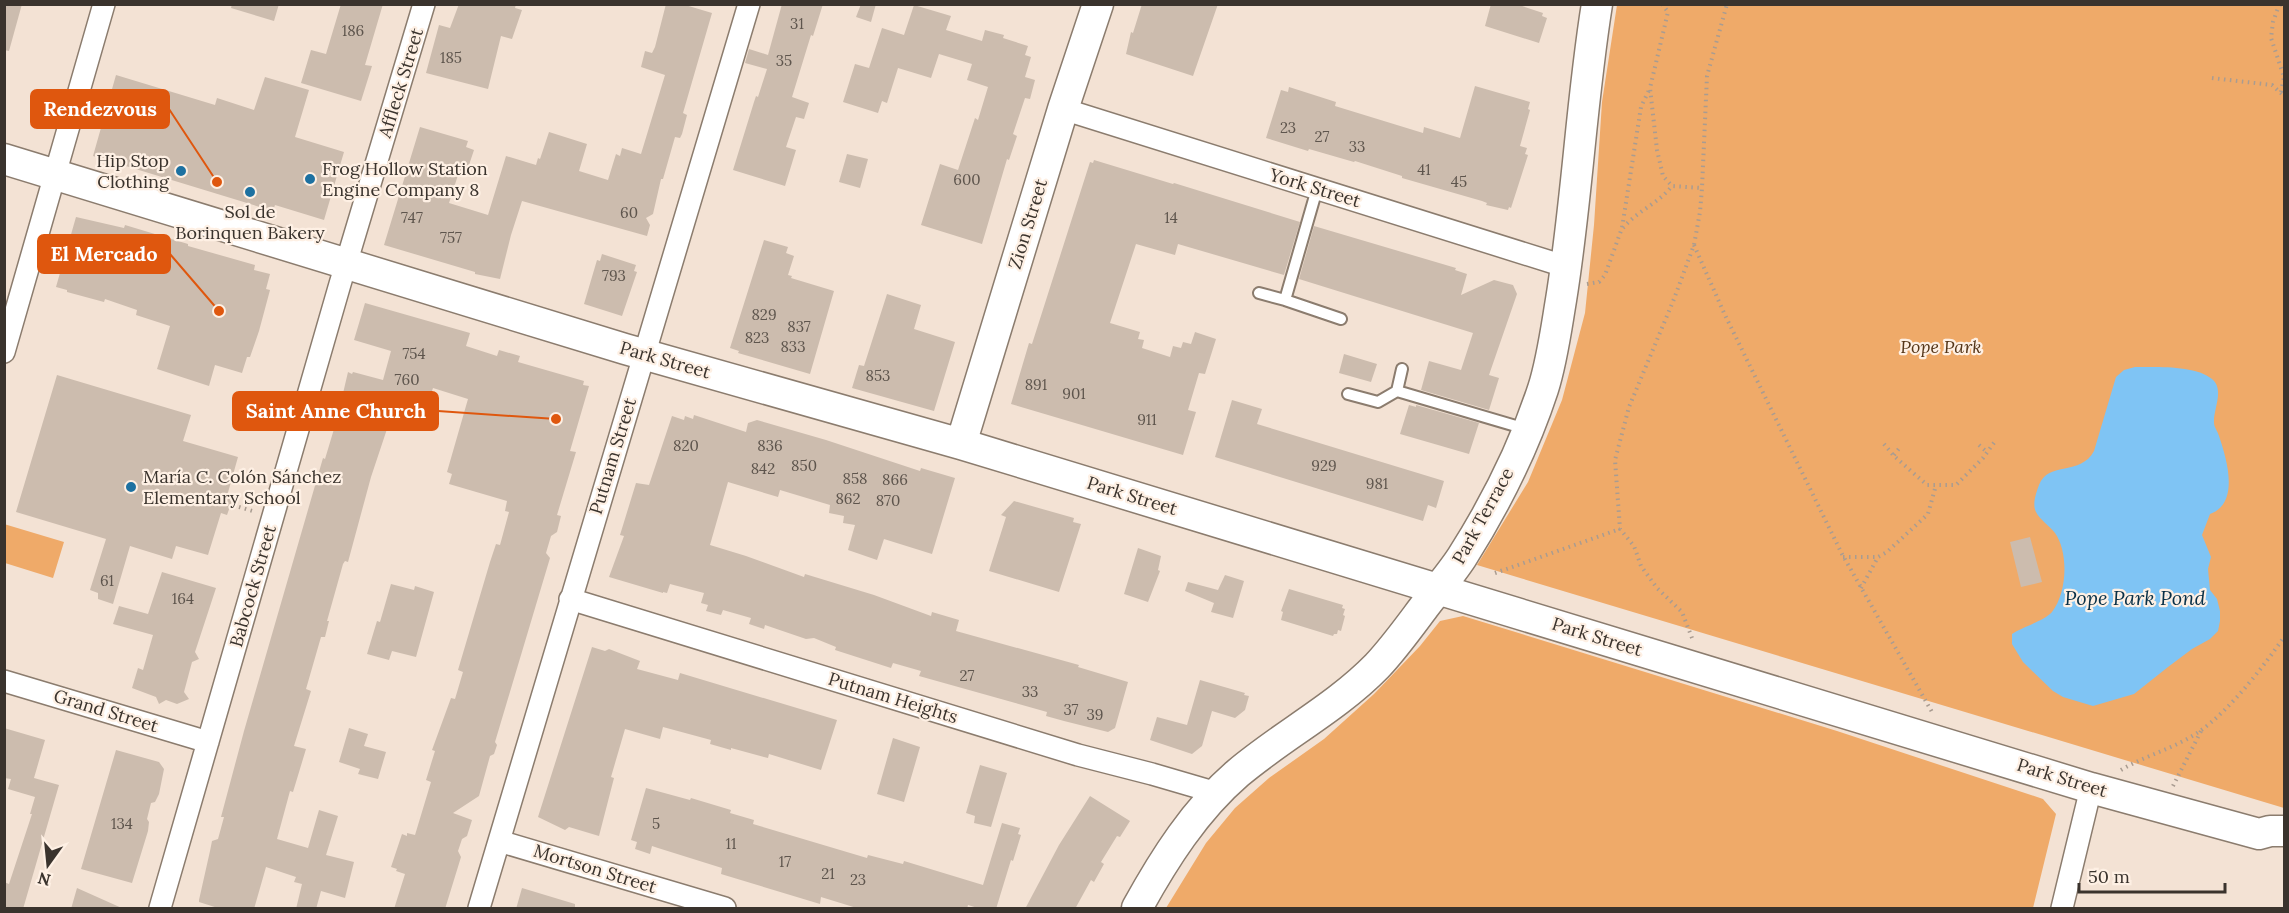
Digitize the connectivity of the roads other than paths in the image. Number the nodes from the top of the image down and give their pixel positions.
1 (104, 4) edge
2 (424, 4) edge
3 (749, 4) edge
4 (1098, 4) edge
5 (1597, 4) edge
6 (1063, 109) junction
7 (4, 159) edge
8 (54, 174) junction
9 (1317, 189) junction
10 (346, 264) junction
11 (1565, 275) junction
12 (1259, 293) dead end
13 (1285, 300) junction
14 (1341, 318) dead end
15 (4, 352) edge
16 (644, 354) junction
17 (1402, 369) dead end
18 (1397, 391) junction
19 (1348, 394) dead end
20 (1527, 430) junction
21 (961, 444) junction
22 (1438, 589) junction
23 (570, 599) junction
24 (4, 681) edge
25 (208, 742) junction
26 (2091, 788) junction
27 (1217, 793) junction
28 (2272, 832) edge
29 (500, 841) junction
30 (2284, 852) edge
31 (160, 909) edge
32 (479, 909) edge
33 (725, 909) edge
34 (1137, 909) edge
35 (2062, 909) edge

1 - 8 street
2 - 10 street, Affleck Street
3 - 16 street, Putnam Street
4 - 6 main road, Zion Street
5 - 11 main road, Park Terrace
6 - 9 street, York Street
6 - 21 main road, Zion Street
7 - 8 main road, Park Street
8 - 10 main road, Park Street
8 - 15 street
9 - 11 street, York Street
9 - 13 lane
10 - 16 main road, Park Street
10 - 25 street, Babcock Street
11 - 20 main road, Park Terrace
12 - 13 lane
13 - 14 lane
16 - 21 main road, Park Street
16 - 23 street, Putnam Street
17 - 18 lane
18 - 19 lane
18 - 20 lane
20 - 22 main road, Park Terrace
21 - 22 main road, Park Street
22 - 26 main road, Park Street
22 - 27 main road, Park Terrace
23 - 27 street, Putnam Heights
23 - 29 street, Putnam Street
24 - 25 street, Grand Street
25 - 31 street, Babcock Street
26 - 28 main road, Park Street
26 - 35 street
27 - 34 main road, Park Terrace
28 - 30 main road, Park Street
29 - 32 street, Putnam Street
29 - 33 street, Mortson Street

